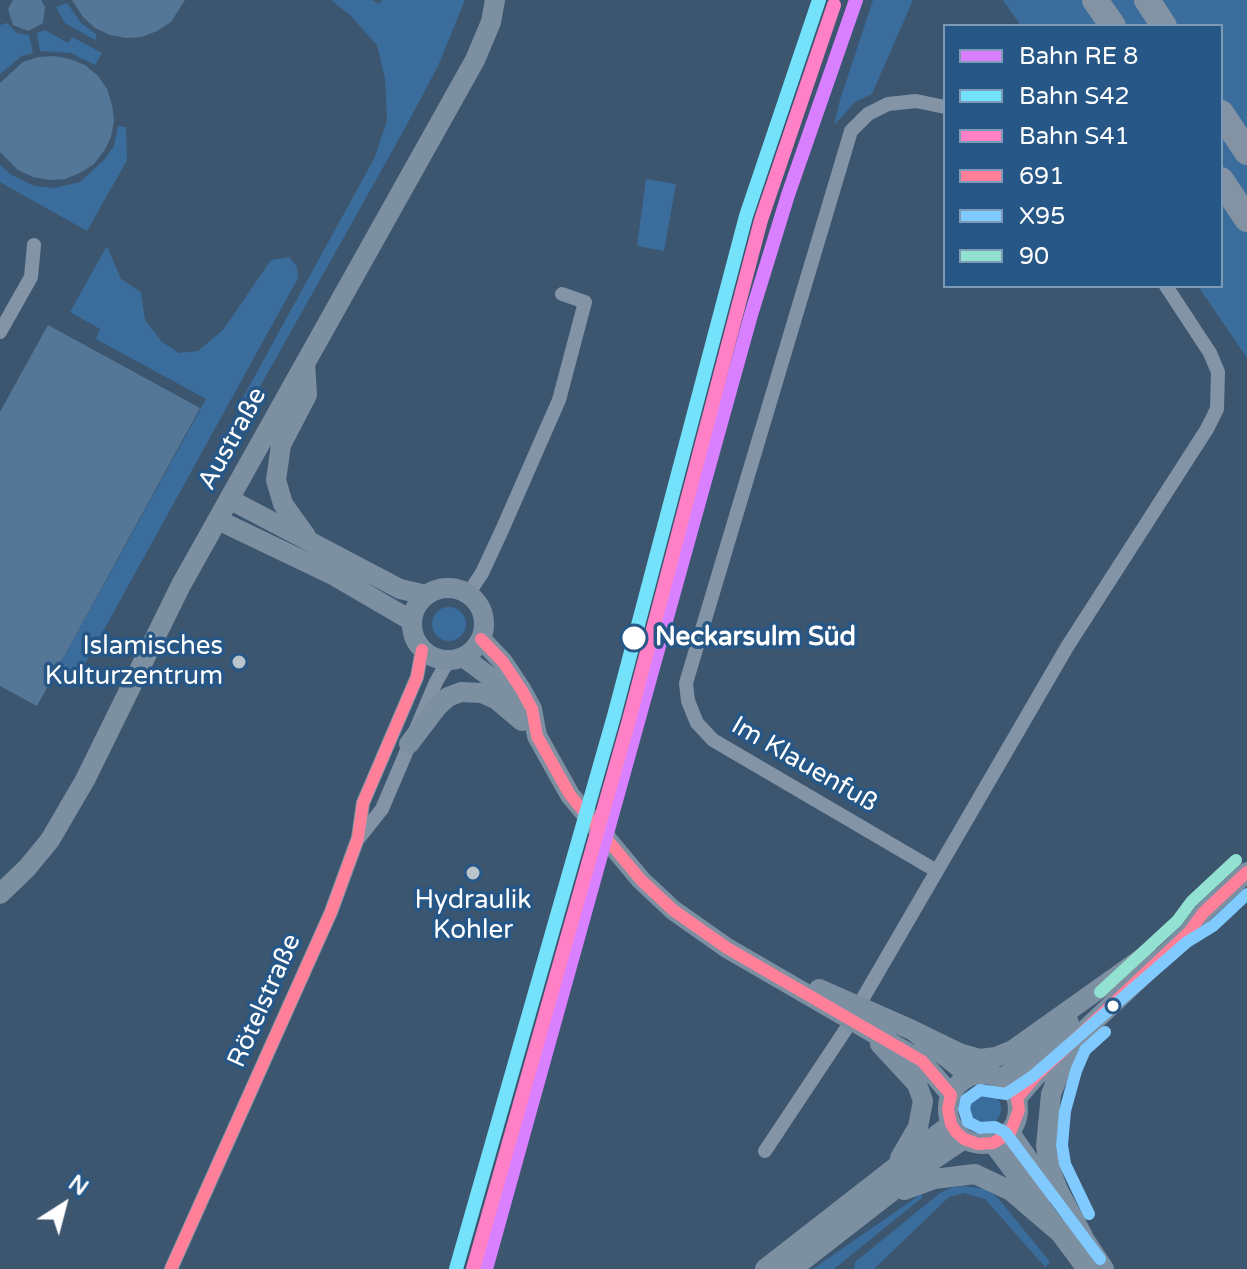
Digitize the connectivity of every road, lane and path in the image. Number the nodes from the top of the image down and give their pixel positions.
1 (495, 0) edge
2 (1095, 0) edge
3 (1147, 0) edge
4 (1112, 24) edge
5 (1163, 24) edge
6 (943, 107) edge
7 (1223, 116) edge
8 (1247, 152) edge
9 (1223, 183) edge
10 (1247, 219) edge
11 (34, 245) dead end
12 (1167, 288) edge
13 (562, 294) dead end
14 (0, 332) edge
15 (305, 363) junction
16 (229, 499) junction
17 (218, 520) junction
18 (313, 543) junction
19 (468, 594) junction
20 (426, 595) junction
21 (412, 621) junction
22 (481, 639) junction
23 (422, 650) junction
24 (456, 659) junction
25 (522, 721) junction
26 (537, 736) junction
27 (409, 744) junction
28 (358, 838) junction
29 (935, 870) junction
30 (1247, 872) edge
31 (0, 894) edge
32 (1203, 913) junction
33 (1148, 954) junction
34 (858, 1017) junction
35 (912, 1030) junction
36 (1072, 1041) junction
37 (970, 1076) junction
38 (1001, 1079) junction
39 (951, 1095) junction
40 (1017, 1098) junction
41 (958, 1131) junction
42 (1002, 1138) junction
43 (765, 1151) dead end
44 (894, 1168) junction
45 (885, 1197) junction
46 (1060, 1233) junction
47 (1083, 1236) junction
48 (171, 1269) edge
49 (765, 1269) edge
50 (792, 1269) edge
51 (1087, 1269) edge
52 (1104, 1269) edge

1 - 15 main road, Austraße
2 - 4 highway
3 - 5 highway
6 - 29 street, Im Klauenfuß
7 - 8 highway
9 - 10 highway
11 - 14 street
12 - 29 street
13 - 19 street
15 - 16 main road, Austraße
15 - 18 main road
16 - 17 main road, Austraße
16 - 18 main road
17 - 21 main road
17 - 31 main road, Austraße
18 - 20 main road
19 - 20 main road
19 - 22 main road
20 - 21 main road
21 - 23 main road
22 - 24 main road
22 - 26 main road
23 - 24 main road
23 - 28 street, Rötelstraße
24 - 25 main road
24 - 27 street, Rötelstraße
25 - 26 main road
25 - 27 main road
26 - 34 main road
27 - 28 street, Rötelstraße
28 - 48 street, Rötelstraße
29 - 34 street
30 - 32 main road
32 - 33 main road
32 - 36 main road
33 - 35 main road
33 - 38 main road
34 - 35 main road
34 - 39 main road
34 - 43 street
34 - 44 main road
35 - 37 main road
36 - 40 main road
36 - 47 main road
37 - 38 main road
37 - 39 main road
38 - 40 main road
39 - 41 main road
40 - 42 main road
41 - 42 main road
41 - 44 main road
41 - 45 main road
42 - 46 main road
42 - 47 main road
44 - 49 main road
45 - 46 main road
45 - 50 main road
46 - 51 main road
47 - 52 main road

